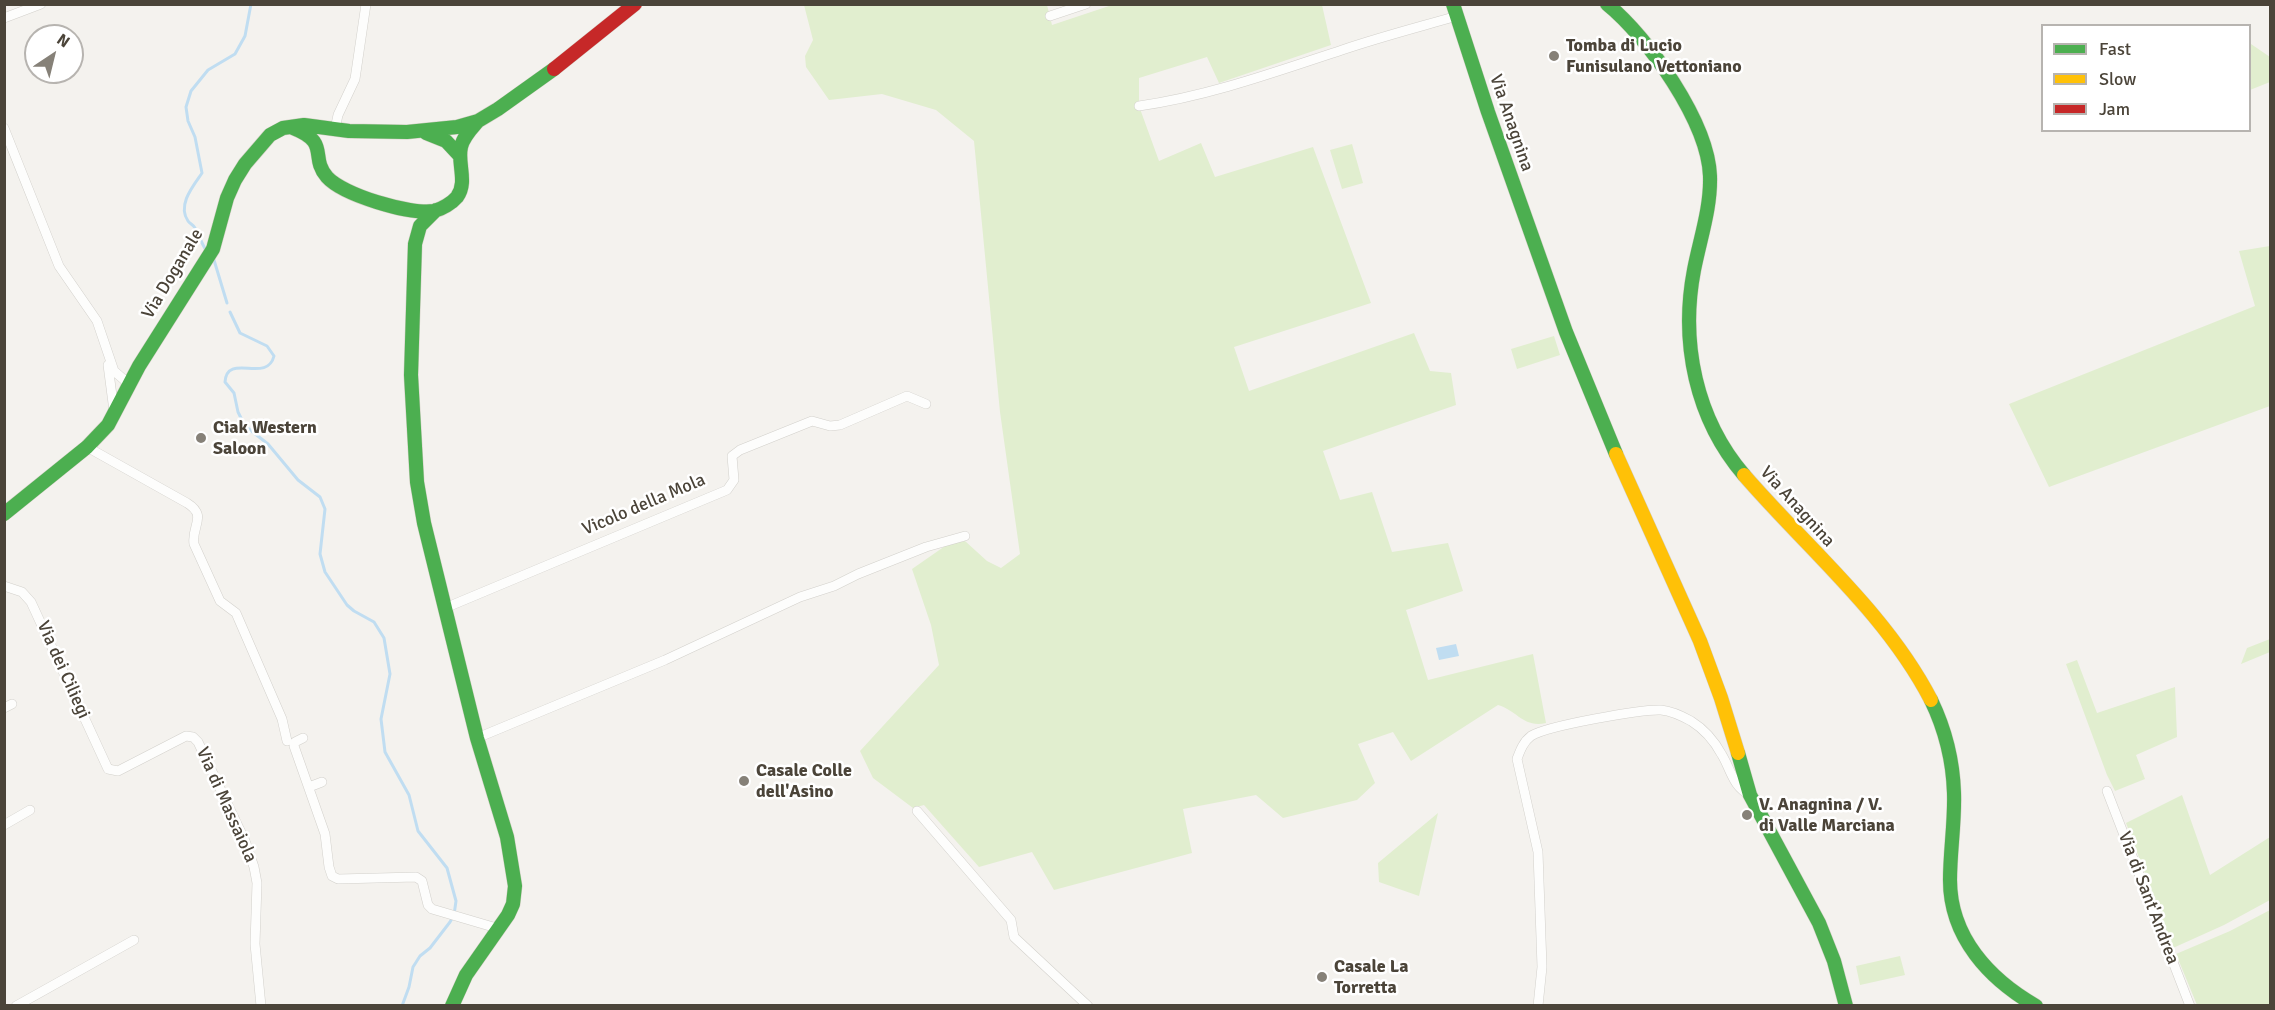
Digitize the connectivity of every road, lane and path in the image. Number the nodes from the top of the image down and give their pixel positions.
1 (41, 4) edge
2 (366, 4) edge
3 (635, 4) edge
4 (1086, 4) edge
5 (1607, 4) edge
6 (1456, 8) edge
7 (1050, 16) dead end
8 (4, 18) edge
9 (1139, 106) dead end
10 (478, 121) junction
11 (289, 127) junction
12 (4, 128) edge
13 (342, 130) junction
14 (422, 132) junction
15 (460, 156) junction
16 (321, 158) junction
17 (400, 208) junction
18 (436, 210) junction
19 (415, 244) junction
20 (105, 348) junction
21 (129, 384) junction
22 (926, 404) dead end
23 (115, 414) junction
24 (87, 447) junction
25 (4, 514) edge
26 (965, 536) dead end
27 (4, 586) edge
28 (445, 608) junction
29 (303, 738) dead end
30 (477, 738) junction
31 (287, 741) dead end
32 (107, 768) joint
33 (322, 782) dead end
34 (309, 787) junction
35 (2107, 791) dead end
36 (1750, 795) junction
37 (30, 810) dead end
38 (917, 811) dead end
39 (4, 825) edge
40 (500, 929) junction
41 (134, 940) dead end
42 (16, 1005) edge
43 (261, 1005) edge
44 (452, 1005) edge
45 (1088, 1005) edge
46 (1538, 1005) edge
47 (1846, 1005) edge
48 (2036, 1005) edge
49 (2190, 1005) edge

1 - 8 street
2 - 13 street
3 - 10 main road
4 - 7 street
5 - 48 main road, Via Anagnina
6 - 9 street
6 - 36 main road, Via Anagnina
10 - 14 main road
10 - 15 main road
11 - 13 main road
11 - 16 main road
11 - 21 main road, Via Doganale
12 - 20 street
13 - 14 main road
13 - 16 main road
14 - 15 main road
15 - 18 main road
16 - 17 main road
17 - 18 main road
17 - 19 main road
18 - 19 main road
19 - 28 main road
20 - 21 street
20 - 23 street
21 - 23 main road, Via Doganale
22 - 28 street, Vicolo della Mola
23 - 24 main road, Via Doganale
24 - 25 main road, Via Doganale
24 - 31 street
26 - 30 street
27 - 32 street, Via dei Ciliegi
28 - 30 main road
29 - 34 street
30 - 40 main road
32 - 43 street, Via di Massaiola
33 - 34 street
34 - 40 street
35 - 49 street, Via di Sant'Andrea
36 - 46 street
36 - 47 main road, Via Anagnina
37 - 39 street
38 - 45 street
40 - 44 main road
41 - 42 street

